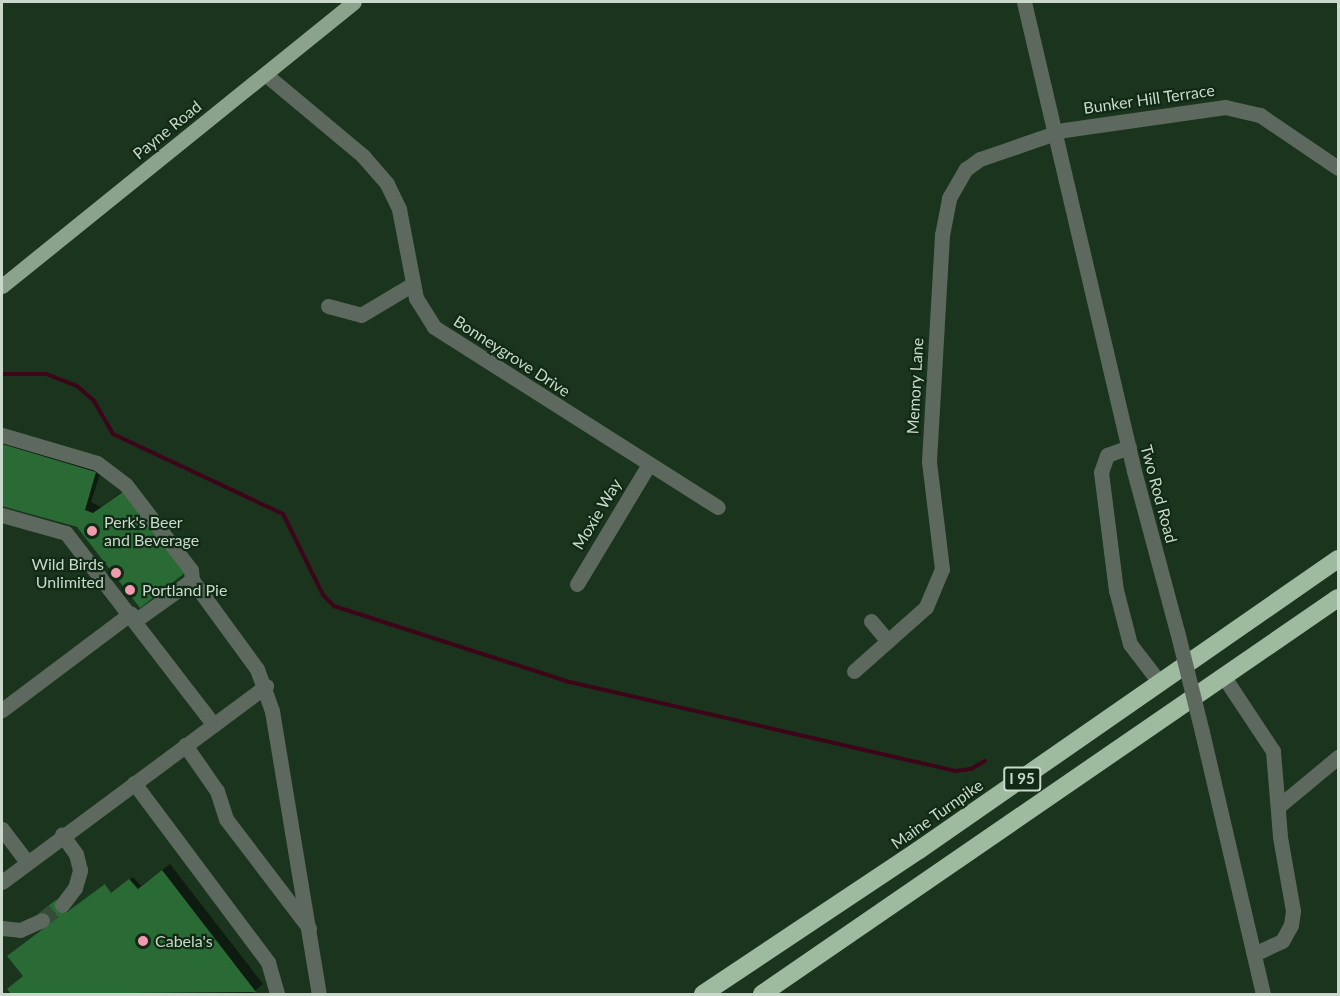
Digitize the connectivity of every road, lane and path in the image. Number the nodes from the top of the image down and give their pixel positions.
1 (354, 2) edge
2 (1024, 2) edge
3 (264, 74) junction
4 (1055, 134) junction
5 (1338, 168) edge
6 (413, 284) junction
7 (2, 286) edge
8 (328, 306) dead end
9 (2, 435) edge
10 (1128, 447) junction
11 (649, 464) junction
12 (718, 507) dead end
13 (2, 515) edge
14 (1338, 559) edge
15 (192, 580) junction
16 (577, 584) dead end
17 (1338, 598) edge
18 (134, 616) junction
19 (871, 621) dead end
20 (888, 640) junction
21 (854, 671) dead end
22 (1224, 677) junction
23 (1160, 683) junction
24 (266, 686) junction
25 (2, 710) edge
26 (214, 725) junction
27 (185, 745) junction
28 (1338, 757) edge
29 (134, 783) junction
30 (1279, 806) junction
31 (2, 829) edge
32 (62, 835) junction
33 (27, 862) junction
34 (4, 874) edge
35 (62, 905) tunnel mouth
36 (42, 920) tunnel mouth
37 (2, 928) edge
38 (310, 929) junction
39 (1254, 954) junction
40 (705, 992) edge
41 (277, 994) edge
42 (319, 994) edge
43 (762, 994) edge
44 (1263, 994) edge

1 - 3 main road, Payne Road
2 - 4 street, Two Rod Road
3 - 6 street, Bonneygrove Drive
3 - 7 main road, Payne Road
4 - 5 street, Bunker Hill Terrace
4 - 10 street, Two Rod Road
4 - 20 street, Memory Lane
6 - 8 street
6 - 11 street, Bonneygrove Drive
9 - 15 street
10 - 23 street
10 - 39 street, Two Rod Road, bridge
11 - 12 street, Bonneygrove Drive
11 - 16 street, Moxie Way
13 - 18 street
14 - 23 highway, Maine Turnpike / I 95
15 - 18 street
15 - 24 street
17 - 22 highway, I 95
18 - 25 street
18 - 26 street
19 - 20 street
20 - 21 street, Memory Lane
22 - 30 street
22 - 43 highway, I 95
23 - 40 highway, Maine Turnpike / I 95
24 - 26 street
24 - 38 street
26 - 27 street
27 - 29 street
27 - 38 street
28 - 30 street
29 - 32 street
29 - 41 street
30 - 39 street
31 - 33 street
32 - 33 street
32 - 35 street
33 - 34 street
36 - 37 street
38 - 42 street
39 - 44 street, Two Rod Road

